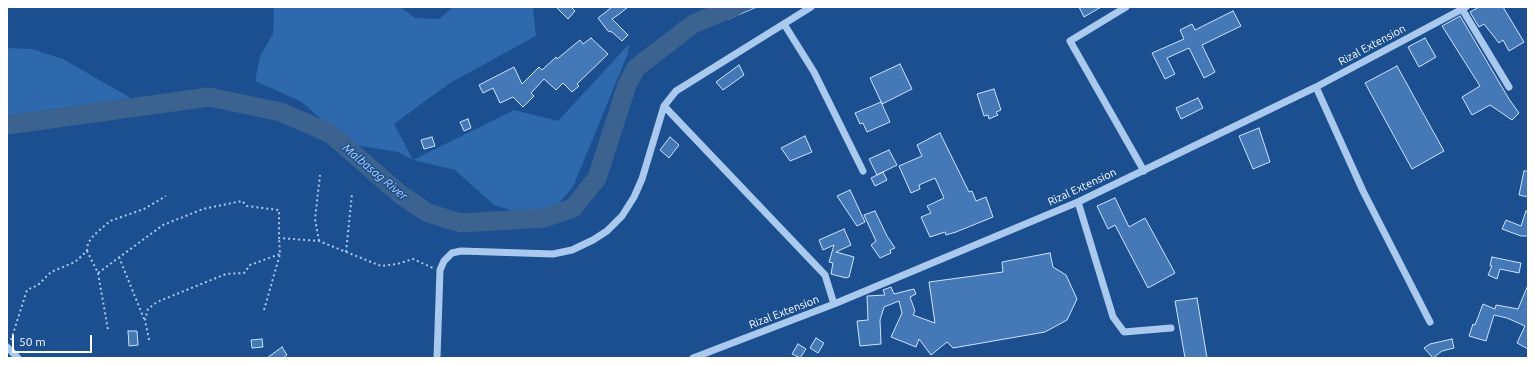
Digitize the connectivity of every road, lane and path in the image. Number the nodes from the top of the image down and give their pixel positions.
1 (811, 7) edge
2 (1126, 7) edge
3 (1464, 8) edge
4 (784, 24) junction
5 (1316, 87) junction
6 (1509, 87) dead end
7 (664, 106) junction
8 (1144, 170) junction
9 (863, 172) dead end
10 (320, 175) dead end
11 (352, 194) dead end
12 (166, 196) dead end
13 (1078, 202) junction
14 (279, 238) junction
15 (319, 241) junction
16 (87, 251) junction
17 (346, 252) junction
18 (280, 254) junction
19 (119, 257) junction
20 (440, 270) junction
21 (98, 273) junction
22 (834, 304) junction
23 (264, 310) dead end
24 (145, 320) junction
25 (1430, 322) dead end
26 (1171, 328) dead end
27 (108, 330) dead end
28 (149, 340) dead end
29 (8, 347) edge
30 (18, 358) edge
31 (437, 358) edge
32 (693, 358) edge

1 - 4 street
2 - 8 street
3 - 5 street, Rizal Extension
3 - 6 street
4 - 7 street
4 - 9 street
5 - 8 street, Rizal Extension
5 - 25 street
7 - 20 street
7 - 22 street
8 - 13 street, Rizal Extension
10 - 15 path
11 - 17 path
12 - 16 path
13 - 22 street, Rizal Extension
13 - 26 street
14 - 15 path
14 - 18 path
14 - 19 path
15 - 17 path
16 - 21 path
16 - 29 path
17 - 20 path
18 - 23 path
18 - 24 path
19 - 21 path
19 - 24 path
20 - 31 street
21 - 27 path
22 - 32 street, Rizal Extension
24 - 28 path
29 - 30 street

